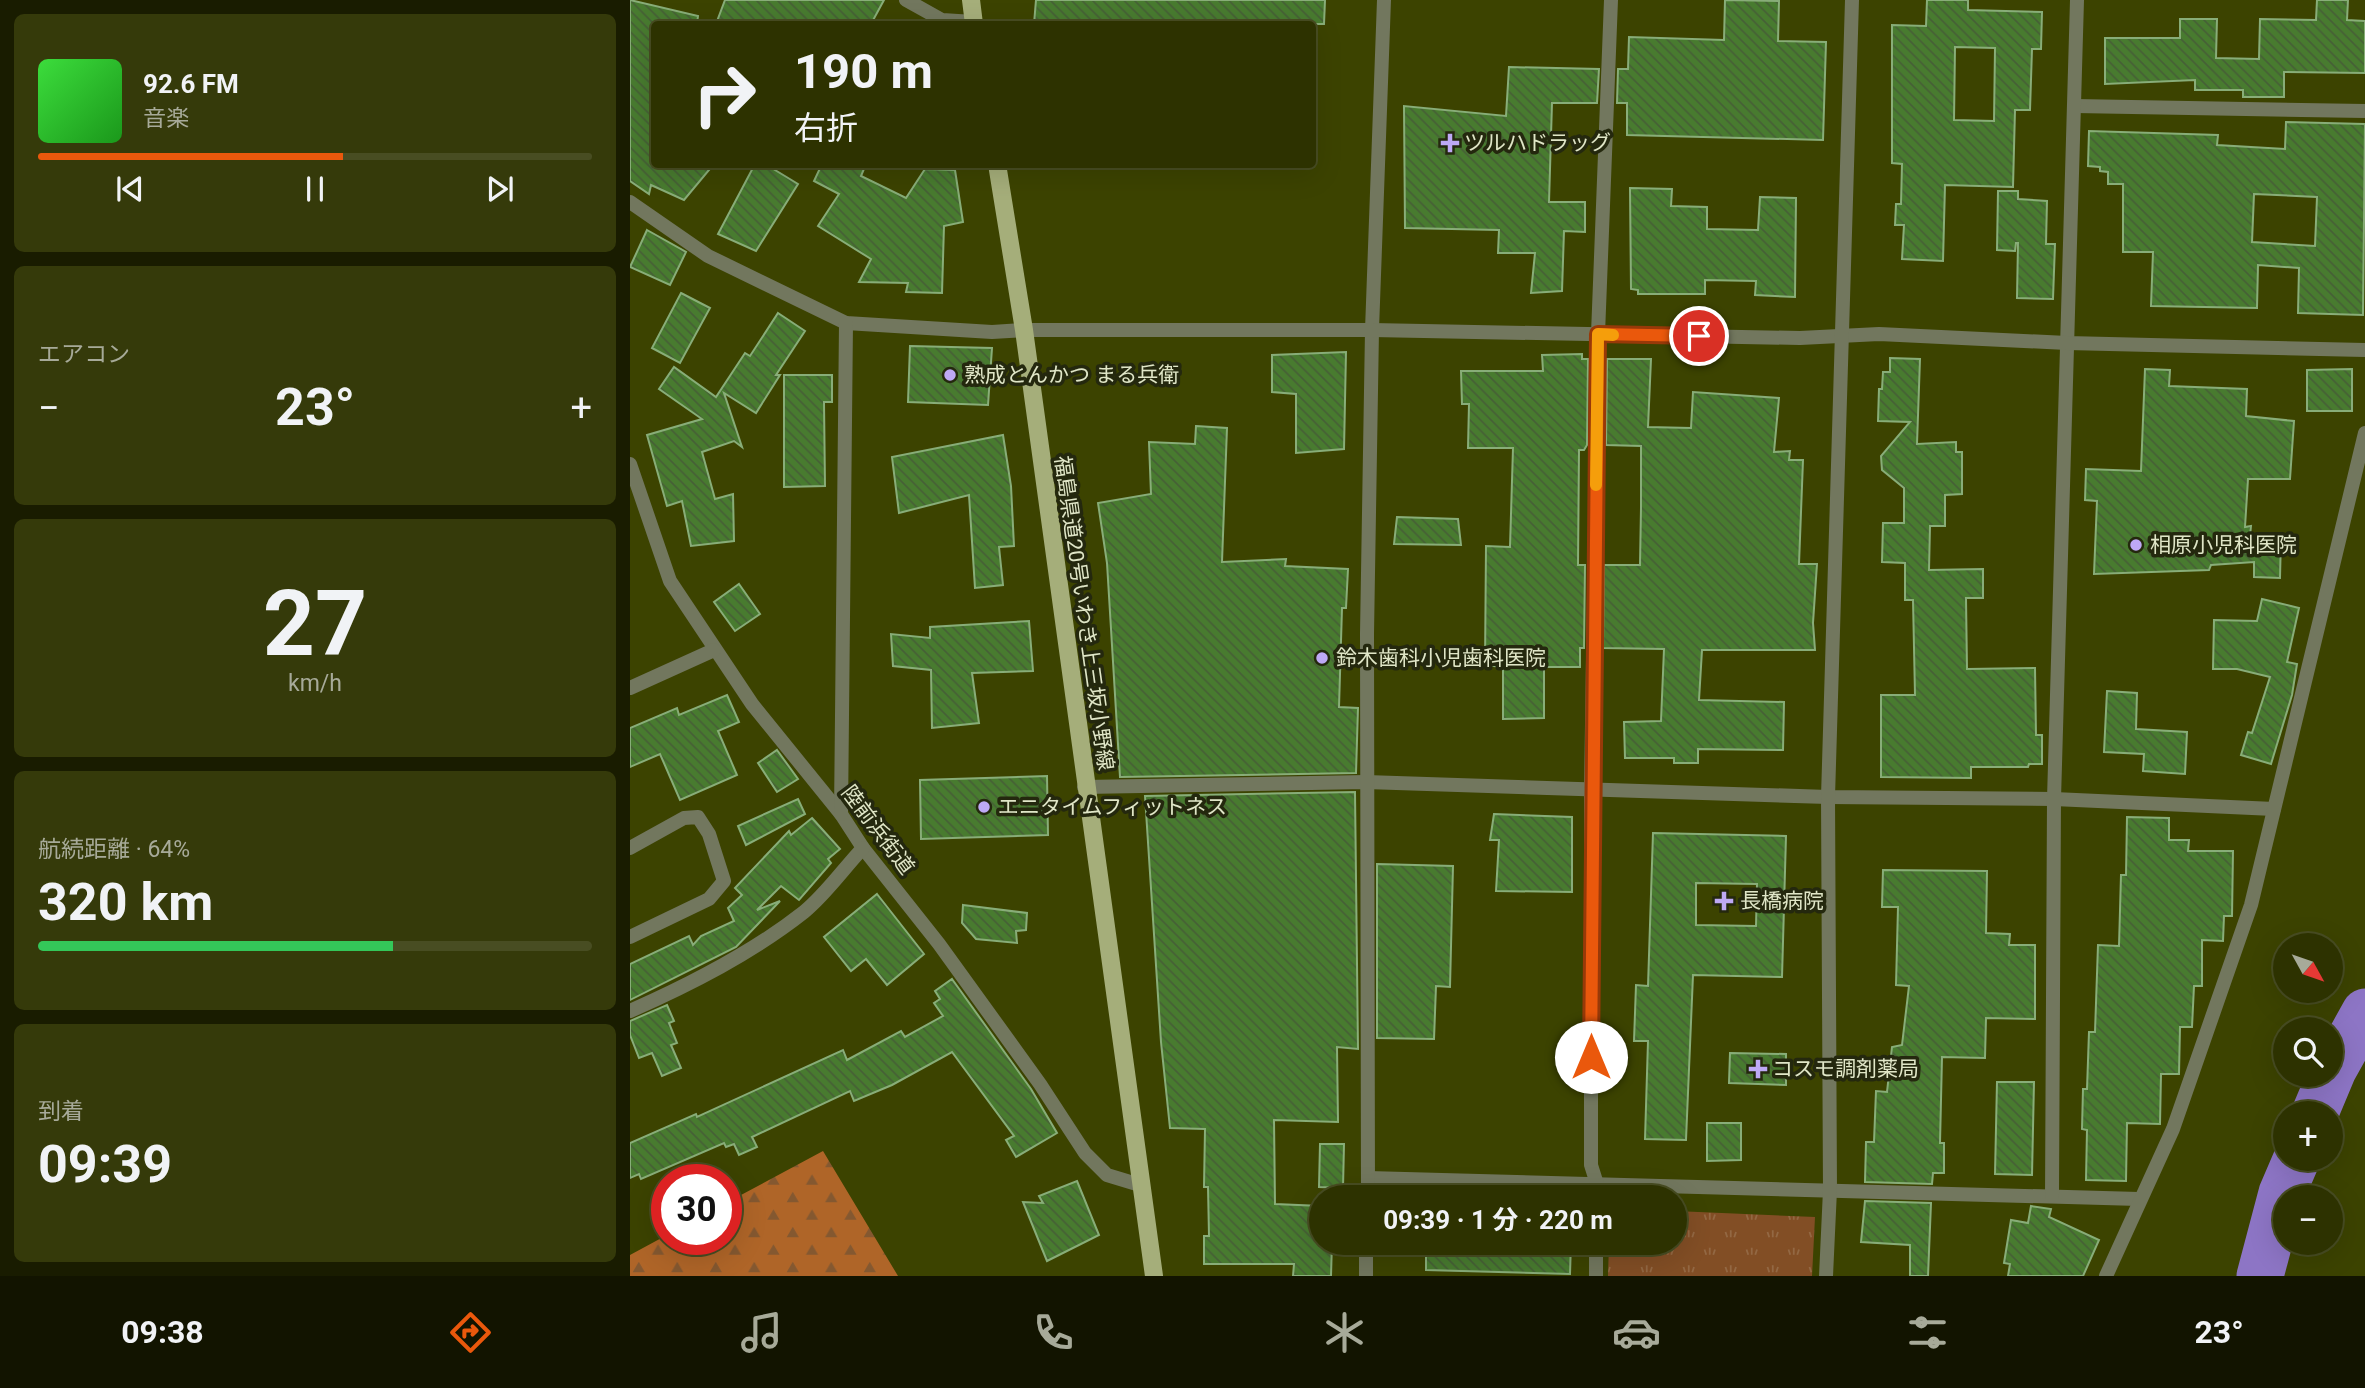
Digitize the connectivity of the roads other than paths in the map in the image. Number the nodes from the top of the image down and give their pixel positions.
1 (906, 0) edge
2 (971, 0) edge
3 (1384, 0) edge
4 (1611, 0) edge
5 (1852, 0) edge
6 (2077, 0) edge
7 (953, 21) edge
8 (974, 21) edge
9 (2075, 106) junction
10 (2365, 111) edge
11 (998, 168) edge
12 (630, 202) edge
13 (846, 323) junction
14 (1024, 330) junction
15 (1371, 330) junction
16 (1598, 334) junction
17 (1842, 336) junction
18 (2067, 343) junction
19 (2365, 350) edge
20 (2365, 433) edge
21 (631, 471) edge
22 (714, 649) junction
23 (630, 688) edge
24 (1366, 782) junction
25 (1084, 787) junction
26 (1591, 789) junction
27 (1828, 797) junction
28 (2054, 799) junction
29 (2274, 809) junction
30 (841, 814) junction
31 (630, 848) edge
32 (863, 848) junction
33 (630, 937) edge
34 (630, 1011) edge
35 (1368, 1178) junction
36 (1140, 1185) junction
37 (1368, 1185) edge
38 (1491, 1185) edge
39 (1596, 1185) edge
40 (1687, 1191) edge
41 (1830, 1191) junction
42 (2052, 1196) junction
43 (2139, 1199) junction
44 (1366, 1255) edge
45 (1596, 1255) edge
46 (1154, 1276) edge
47 (1366, 1276) edge
48 (1596, 1276) edge
49 (1826, 1276) edge
50 (2106, 1276) edge

1 - 7 street
2 - 8 main road
3 - 15 street
4 - 16 street
5 - 17 street
6 - 9 street
9 - 10 street
9 - 18 street
11 - 14 main road, 福島県道20号いわき上三坂小野線
12 - 13 street
13 - 14 street
13 - 30 street
14 - 15 street
14 - 25 main road, 福島県道20号いわき上三坂小野線
15 - 16 street
15 - 24 street
16 - 17 street
16 - 26 street
17 - 18 street
17 - 27 street
18 - 19 street
18 - 28 street
20 - 29 street
21 - 22 street, 陸前浜街道
22 - 23 street
22 - 30 street, 陸前浜街道
24 - 25 street
24 - 26 street
24 - 35 street
25 - 36 main road, 福島県道20号いわき上三坂小野線
26 - 27 street
26 - 39 street
27 - 28 street
27 - 41 street
28 - 29 street
28 - 42 street
29 - 43 street
30 - 32 street, 陸前浜街道
31 - 33 street
32 - 34 street
32 - 36 street, 陸前浜街道
35 - 37 street
35 - 38 street
36 - 46 main road, 福島県道20号いわき上三坂小野線
40 - 41 street
41 - 42 street
41 - 49 street
42 - 43 street
43 - 50 street
44 - 47 street
45 - 48 street

